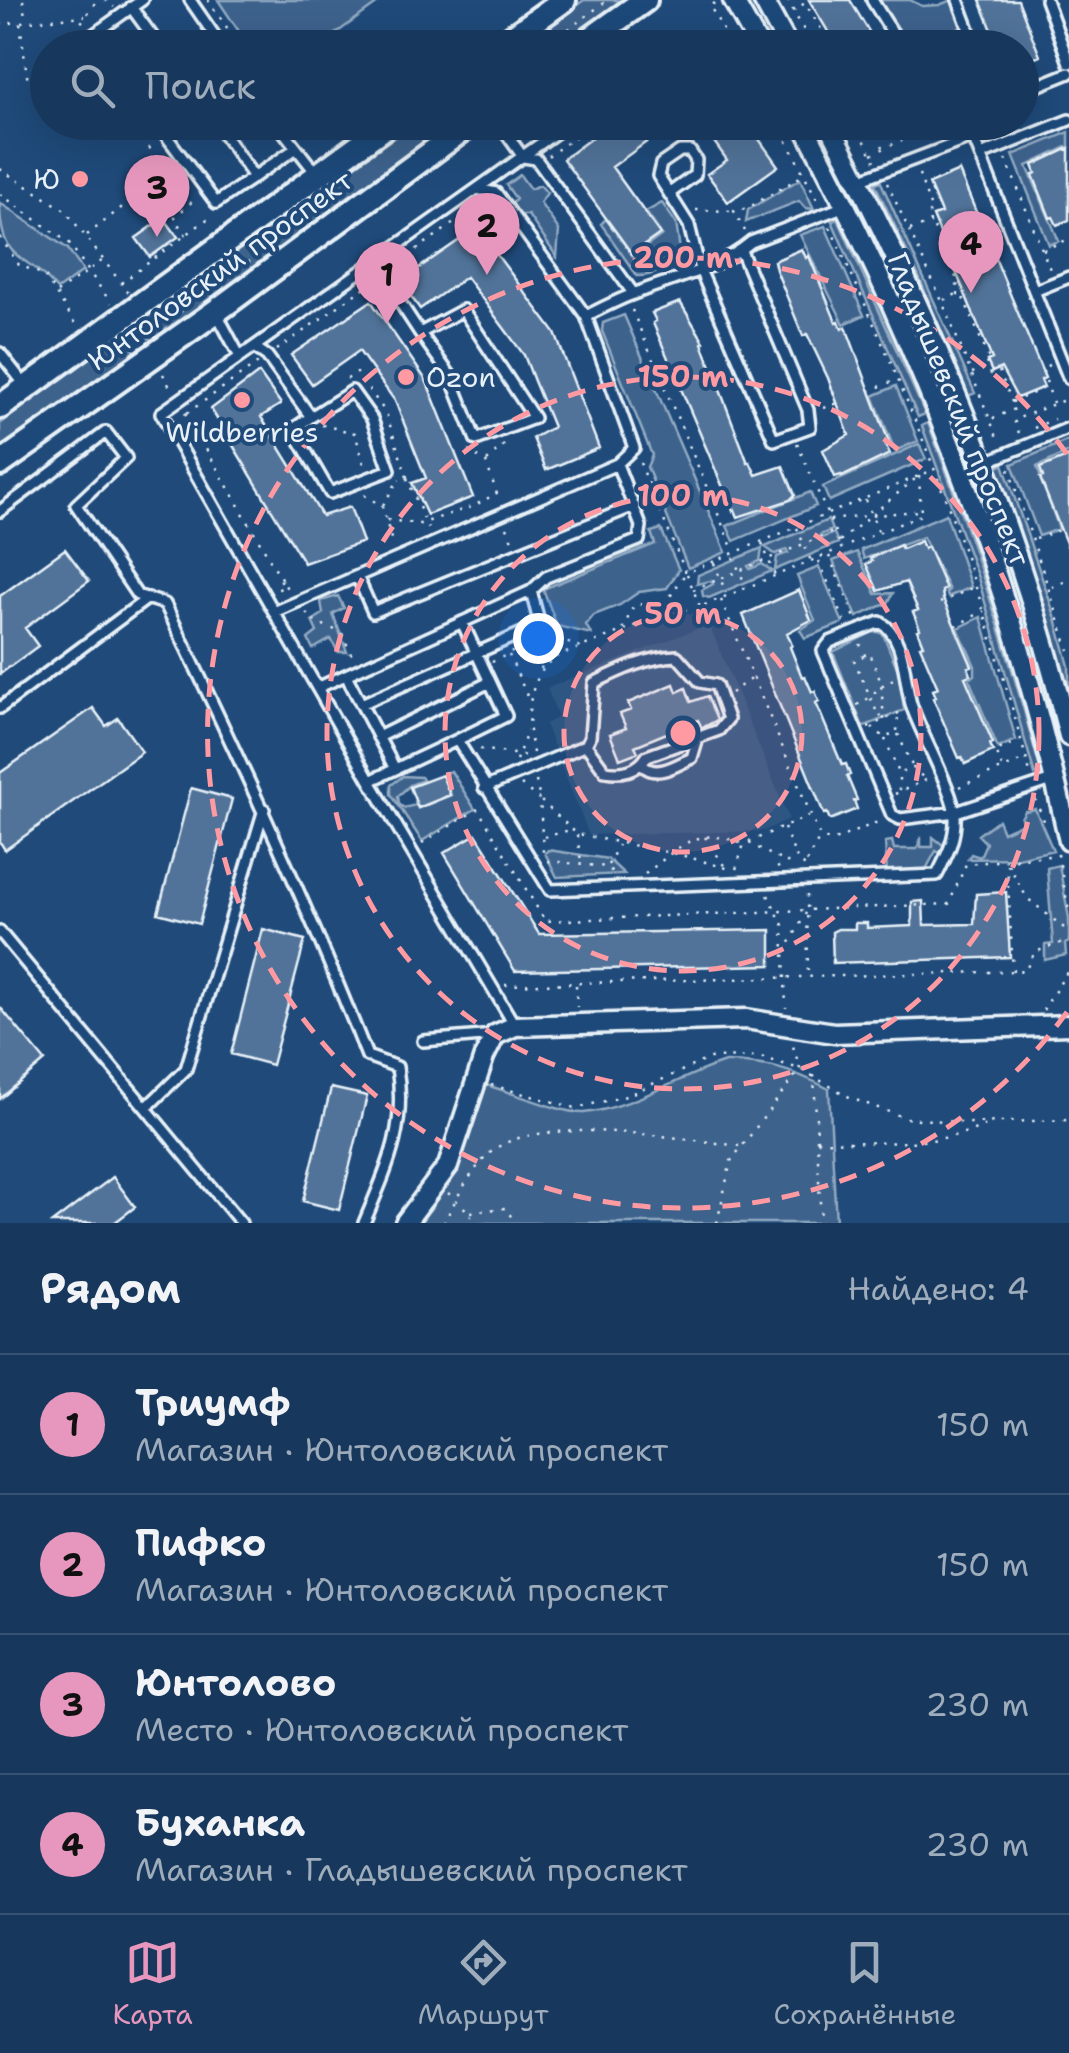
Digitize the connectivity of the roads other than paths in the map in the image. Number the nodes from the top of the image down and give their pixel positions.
1 (142, 0) edge
2 (190, 0) edge
3 (564, 0) edge
4 (645, 0) edge
5 (733, 0) edge
6 (763, 0) edge
7 (872, 0) edge
8 (958, 0) edge
9 (1046, 0) edge
10 (132, 7) junction
11 (100, 30) edge
12 (148, 30) edge
13 (211, 30) edge
14 (522, 30) edge
15 (603, 30) edge
16 (750, 30) edge
17 (779, 30) edge
18 (891, 30) edge
19 (969, 30) edge
20 (1069, 63) edge
21 (1069, 73) edge
22 (1039, 85) edge
23 (1069, 120) edge
24 (1039, 132) edge
25 (169, 140) edge
26 (227, 140) edge
27 (289, 140) edge
28 (367, 140) edge
29 (449, 140) edge
30 (510, 140) edge
31 (546, 140) edge
32 (811, 140) edge
33 (838, 140) edge
34 (965, 140) edge
35 (974, 140) edge
36 (1019, 140) edge
37 (295, 149) junction
38 (980, 155) junction
39 (522, 157) junction
40 (317, 175) junction
41 (254, 177) junction
42 (859, 180) junction
43 (476, 189) junction
44 (670, 194) junction
45 (845, 206) junction
46 (742, 250) junction
47 (369, 266) junction
48 (700, 270) junction
49 (1069, 277) edge
50 (1034, 291) junction
51 (634, 294) junction
52 (215, 312) junction
53 (586, 316) junction
54 (420, 333) junction
55 (254, 348) junction
56 (240, 357) junction
57 (2, 360) edge
58 (1069, 380) edge
59 (26, 387) junction
60 (0, 406) edge
61 (311, 417) junction
62 (1069, 428) edge
63 (0, 464) edge
64 (617, 464) junction
65 (983, 464) junction
66 (634, 506) junction
67 (0, 511) edge
68 (357, 576) junction
69 (532, 591) junction
70 (148, 598) junction
71 (274, 612) junction
72 (462, 622) junction
73 (477, 654) junction
74 (346, 675) junction
75 (490, 682) junction
76 (317, 688) junction
77 (361, 704) junction
78 (0, 708) edge
79 (1066, 714) edge
80 (1069, 736) edge
81 (378, 737) junction
82 (698, 738) junction
83 (459, 743) junction
84 (586, 745) junction
85 (642, 765) junction
86 (395, 769) junction
87 (1055, 779) junction
88 (370, 781) junction
89 (484, 788) junction
90 (264, 809) junction
91 (956, 812) junction
92 (1064, 848) edge
93 (0, 932) edge
94 (1069, 1024) edge
95 (515, 1026) junction
96 (494, 1035) junction
97 (423, 1041) dead end
98 (146, 1108) junction
99 (241, 1223) edge
100 (364, 1223) edge
101 (406, 1223) edge

1 - 10 lane
2 - 13 lane
3 - 14 street
4 - 15 street
5 - 16 street
6 - 17 street
7 - 18 lane
8 - 19 lane
9 - 20 lane
10 - 11 lane
10 - 12 lane
21 - 22 lane
23 - 24 lane
25 - 41 lane
26 - 41 lane
27 - 37 lane
28 - 40 street, Юнтоловский проспект
29 - 52 street, Юнтоловский проспект
30 - 39 lane
31 - 39 lane
32 - 45 street, Гладышевский проспект
33 - 42 street, Гладышевский проспект
34 - 42 lane
35 - 38 lane
36 - 38 lane
37 - 40 lane
37 - 41 lane
38 - 50 lane
39 - 43 lane
39 - 51 lane
40 - 59 street, Юнтоловский проспект
42 - 65 street, Гладышевский проспект
43 - 47 lane
43 - 53 lane
44 - 44 lane
44 - 48 lane
45 - 46 lane
45 - 87 street, Гладышевский проспект
46 - 48 lane
46 - 48 lane
47 - 54 lane
47 - 55 lane
48 - 51 lane
49 - 50 lane
50 - 58 lane
51 - 53 lane
52 - 56 lane
52 - 63 street, Юнтоловский проспект
53 - 64 lane
54 - 54 lane
55 - 56 lane
55 - 61 lane
56 - 71 lane
57 - 59 lane
59 - 60 street, Юнтоловский проспект
61 - 61 lane
62 - 65 lane
64 - 66 lane
64 - 68 lane
65 - 79 street, Гладышевский проспект
66 - 68 lane
66 - 69 lane
67 - 70 lane
68 - 71 lane
69 - 72 lane
69 - 73 lane
70 - 78 lane
70 - 90 lane
71 - 76 lane
72 - 73 lane
72 - 74 lane
73 - 75 lane
73 - 77 lane
74 - 76 lane
74 - 77 lane
75 - 81 lane
75 - 83 lane
76 - 88 lane
77 - 81 lane
79 - 80 street, Гладышевский проспект
81 - 86 lane
82 - 84 lane
82 - 85 lane
82 - 85 lane
83 - 86 lane
83 - 89 lane
84 - 85 lane
84 - 89 lane
86 - 88 lane
87 - 91 lane
87 - 92 street, Гладышевский проспект
88 - 95 lane
89 - 91 lane
90 - 98 lane
90 - 100 lane
91 - 91 lane
93 - 98 lane
94 - 95 street
95 - 96 street
96 - 97 lane
96 - 101 street
98 - 99 lane

